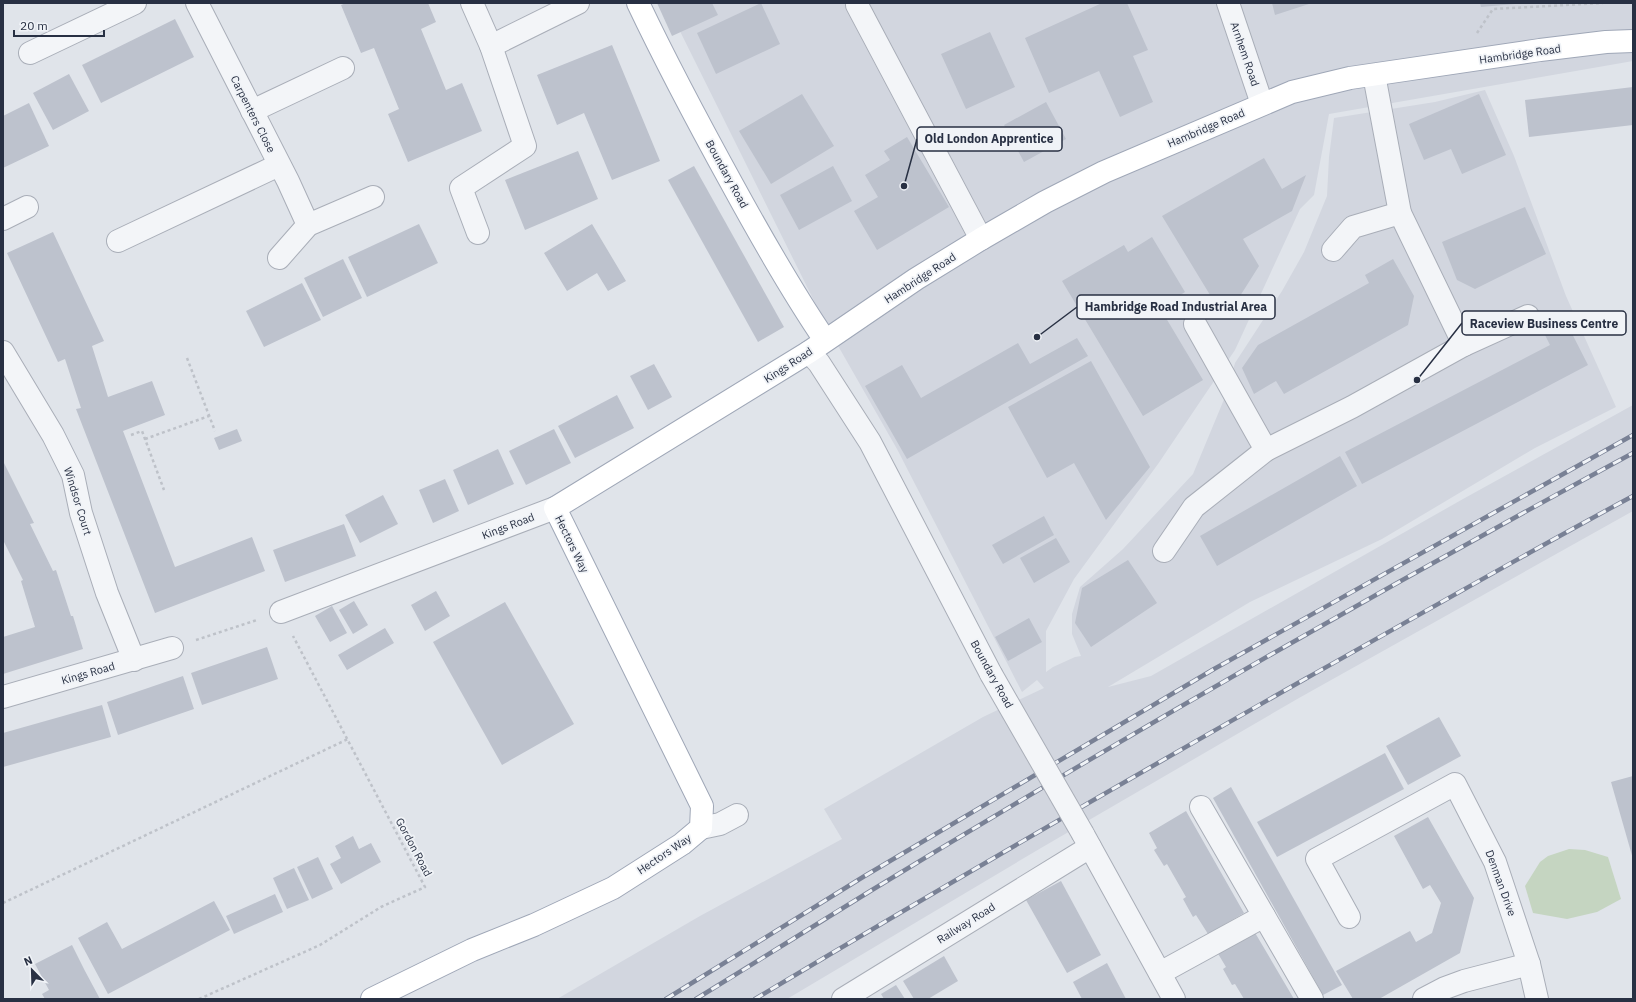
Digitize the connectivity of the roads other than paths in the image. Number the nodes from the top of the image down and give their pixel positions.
1 (135, 3) edge
2 (197, 3) edge
3 (472, 3) edge
4 (578, 3) edge
5 (638, 3) edge
6 (1228, 3) edge
7 (857, 4) dead end
8 (1633, 41) edge
9 (491, 46) junction
10 (30, 53) dead end
11 (343, 68) dead end
12 (1374, 75) junction
13 (1262, 104) junction
14 (252, 111) junction
15 (280, 165) junction
16 (373, 197) dead end
17 (27, 207) dead end
18 (1400, 213) junction
19 (3, 219) edge
20 (308, 225) junction
21 (478, 233) dead end
22 (981, 239) junction
23 (118, 241) dead end
24 (1333, 250) dead end
25 (279, 258) dead end
26 (1528, 316) dead end
27 (1195, 324) dead end
28 (1464, 345) junction
29 (817, 346) junction
30 (3, 352) edge
31 (1266, 450) junction
32 (555, 508) junction
33 (1164, 550) dead end
34 (281, 612) road end
35 (172, 648) dead end
36 (134, 660) junction
37 (3, 697) edge
38 (1201, 807) dead end
39 (737, 815) dead end
40 (701, 828) junction
41 (1086, 840) junction
42 (1264, 916) junction
43 (1349, 917) dead end
44 (1529, 964) junction
45 (1160, 973) junction
46 (372, 999) edge
47 (843, 999) edge
48 (1174, 999) edge
49 (1312, 999) edge
50 (1424, 999) edge
51 (1537, 999) edge

1 - 10 street
2 - 14 street, Carpenters Close
3 - 9 street
4 - 9 street
5 - 29 main road, Boundary Road
6 - 13 street, Arnhem Road
7 - 22 street
8 - 12 main road, Hambridge Road
9 - 21 street
11 - 14 street
12 - 13 main road, Hambridge Road
12 - 18 street
13 - 22 main road, Hambridge Road
14 - 15 street, Carpenters Close
15 - 20 street, Carpenters Close
15 - 23 street
16 - 20 street
17 - 19 street
18 - 24 street
18 - 28 street
20 - 25 street
22 - 29 main road, Hambridge Road
26 - 28 street
27 - 31 street
28 - 31 street
29 - 32 main road, Kings Road
29 - 41 street, Boundary Road, bridge
30 - 36 street, Windsor Court
31 - 33 street
32 - 34 street, Kings Road
32 - 40 main road, Hectors Way
35 - 36 street, Kings Road
36 - 37 street, Kings Road
38 - 42 street
39 - 40 street
40 - 46 main road, Hectors Way
41 - 45 street, Boundary Road
41 - 47 street, Railway Road
42 - 45 street
42 - 49 street
43 - 44 street, Denman Drive
44 - 50 street
44 - 51 street, Denman Drive
45 - 48 street, Boundary Road

